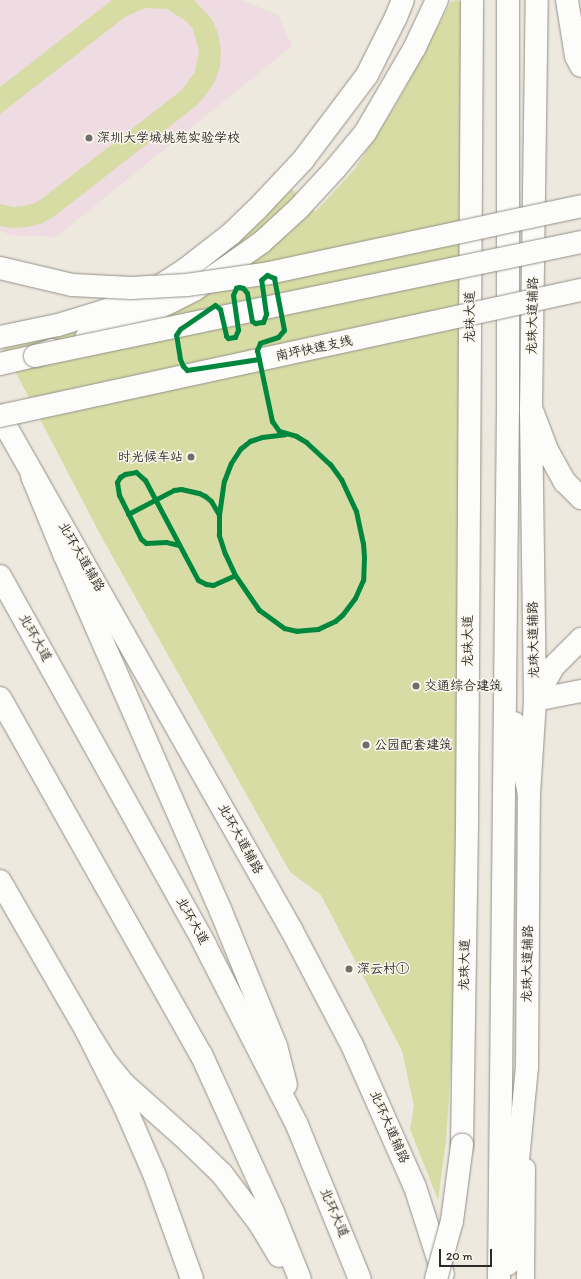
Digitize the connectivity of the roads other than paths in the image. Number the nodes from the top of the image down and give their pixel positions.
1 (402, 0) edge
2 (437, 0) edge
3 (472, 0) edge
4 (508, 0) edge
5 (537, 0) edge
6 (567, 0) edge
7 (581, 66) edge
8 (581, 206) edge
9 (581, 242) edge
10 (0, 268) edge
11 (581, 290) edge
12 (0, 338) edge
13 (35, 356) junction
14 (0, 364) edge
15 (531, 408) junction
16 (0, 416) edge
17 (32, 476) junction
18 (581, 498) edge
19 (0, 576) edge
20 (581, 639) edge
21 (506, 684) junction
22 (581, 691) edge
23 (0, 698) edge
24 (535, 700) junction
25 (529, 794) junction
26 (1, 884) edge
27 (86, 1030) junction
28 (527, 1067) junction
29 (296, 1125) junction
30 (192, 1279) edge
31 (292, 1279) edge
32 (300, 1279) edge
33 (360, 1279) edge
34 (436, 1279) edge
35 (444, 1279) edge
36 (499, 1279) edge
37 (506, 1279) edge
38 (525, 1279) edge

1 - 12 main road
2 - 13 main road, bridge
3 - 34 main road, 龙珠大道, bridge
4 - 21 main road
5 - 15 main road, 龙珠大道辅路
6 - 7 main road
8 - 10 main road, bridge
9 - 13 main road, bridge
11 - 16 main road, 南坪快速支线, bridge
13 - 14 main road
15 - 18 main road
15 - 24 main road, 龙珠大道辅路
16 - 17 main road, 北环大道辅路
17 - 29 main road
17 - 35 main road, 北环大道辅路
19 - 29 main road, 北环大道
20 - 24 main road
21 - 25 main road
21 - 36 main road
22 - 24 main road
23 - 32 main road
24 - 25 main road, 龙珠大道辅路
25 - 28 main road, 龙珠大道辅路
26 - 27 main road
27 - 30 main road
27 - 31 main road
28 - 37 main road, 龙珠大道辅路
28 - 38 street
29 - 33 main road, 北环大道

